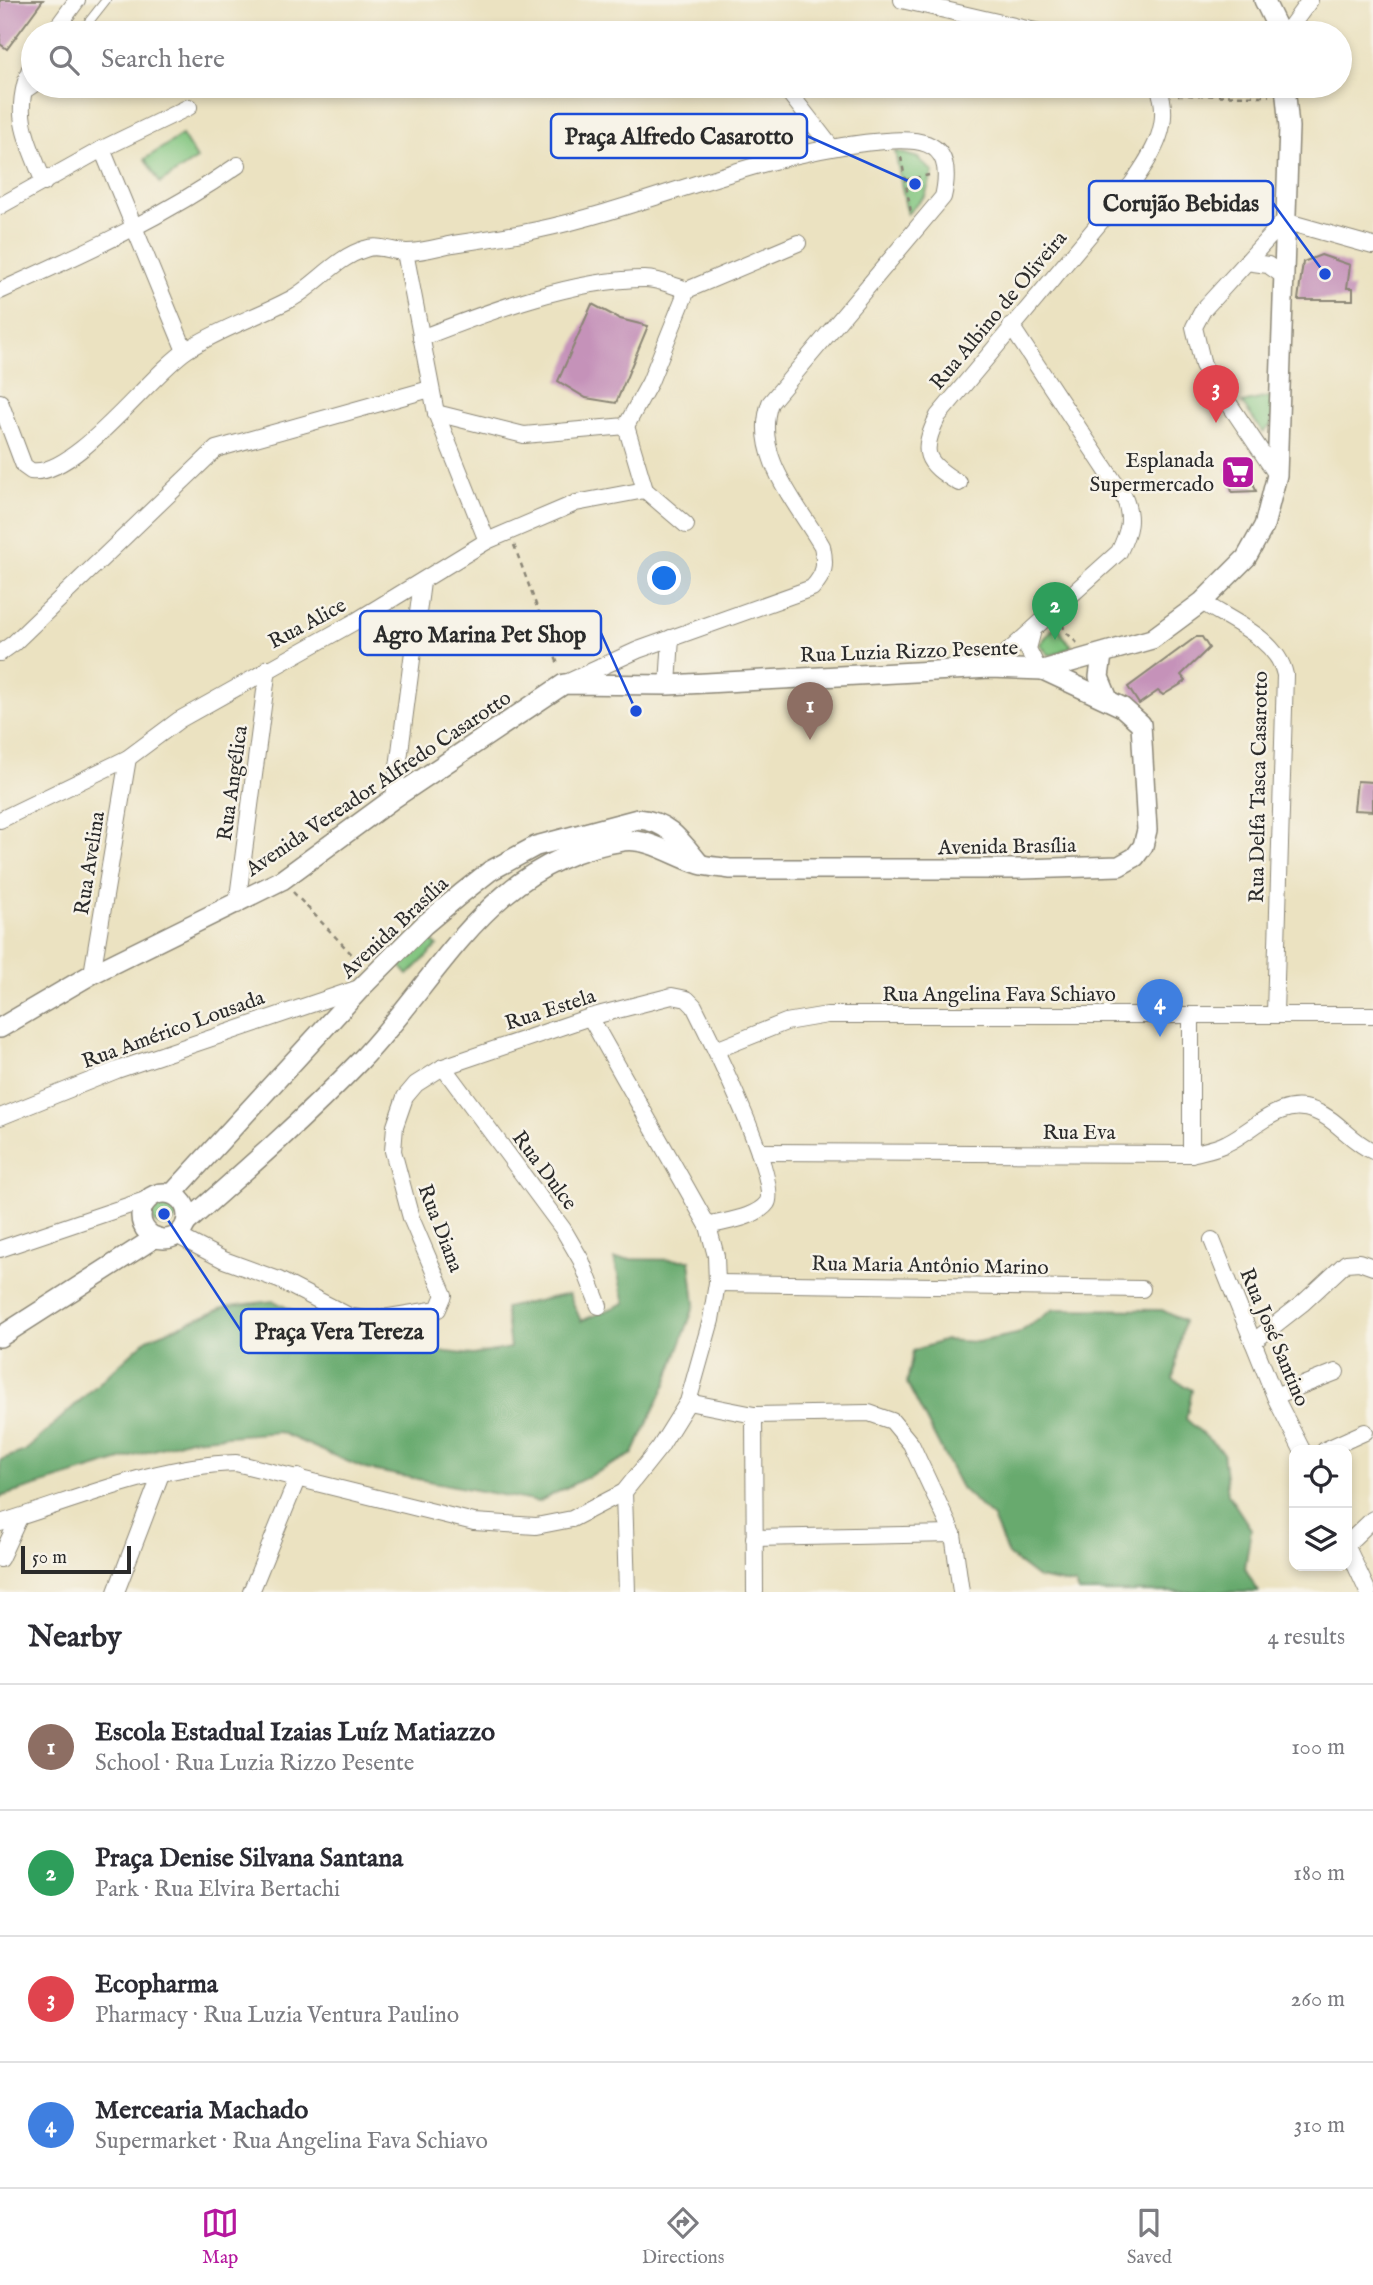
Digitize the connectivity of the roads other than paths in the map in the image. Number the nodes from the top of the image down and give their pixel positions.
1 (77, 0) edge
2 (106, 0) edge
3 (902, 0) edge
4 (1264, 0) edge
5 (1310, 0) edge
6 (62, 21) edge
7 (89, 21) edge
8 (992, 21) edge
9 (1274, 21) edge
10 (1295, 21) edge
11 (21, 96) edge
12 (794, 98) edge
13 (1162, 98) edge
14 (1287, 98) edge
15 (20, 99) joint
16 (189, 107) dead end
17 (831, 147) junction
18 (102, 149) junction
19 (238, 165) dead end
20 (44, 183) junction
21 (0, 206) edge
22 (1284, 221) junction
23 (136, 229) junction
24 (798, 243) dead end
25 (1373, 246) edge
26 (405, 252) junction
27 (1245, 262) junction
28 (1282, 275) junction
29 (687, 290) junction
30 (0, 291) edge
31 (1011, 326) junction
32 (421, 338) junction
33 (186, 351) junction
34 (430, 389) junction
35 (0, 402) edge
36 (436, 413) junction
37 (626, 426) junction
38 (1277, 475) junction
39 (959, 484) dead end
40 (645, 490) junction
41 (686, 525) dead end
42 (487, 541) junction
43 (422, 583) junction
44 (1202, 602) junction
45 (1033, 629) junction
46 (671, 638) junction
47 (0, 653) edge
48 (1102, 655) junction
49 (268, 668) junction
50 (990, 668) junction
51 (1043, 670) junction
52 (564, 684) junction
53 (668, 685) junction
54 (1108, 699) junction
55 (128, 758) junction
56 (394, 798) junction
57 (0, 820) edge
58 (623, 831) junction
59 (237, 905) junction
60 (92, 974) junction
61 (367, 982) junction
62 (1275, 1013) junction
63 (1191, 1015) junction
64 (1373, 1015) edge
65 (590, 1017) junction
66 (0, 1028) edge
67 (716, 1050) junction
68 (443, 1067) junction
69 (0, 1117) edge
70 (1373, 1151) edge
71 (759, 1152) junction
72 (1191, 1154) junction
73 (172, 1194) junction
74 (148, 1199) junction
75 (708, 1226) junction
76 (181, 1229) junction
77 (156, 1237) junction
78 (1212, 1240) dead end
79 (0, 1248) edge
80 (1373, 1268) edge
81 (717, 1283) junction
82 (1142, 1289) dead end
83 (599, 1306) dead end
84 (0, 1337) edge
85 (1253, 1342) junction
86 (1336, 1371) dead end
87 (1275, 1396) junction
88 (688, 1402) junction
89 (754, 1415) junction
90 (1365, 1432) dead end
91 (1300, 1445) edge
92 (1336, 1445) edge
93 (161, 1474) junction
94 (298, 1478) junction
95 (624, 1492) junction
96 (19, 1518) junction
97 (1373, 1519) edge
98 (0, 1523) edge
99 (953, 1534) junction
100 (754, 1538) junction
101 (1352, 1541) edge
102 (1352, 1557) edge
103 (0, 1559) edge
104 (253, 1591) edge
105 (116, 1592) edge
106 (626, 1592) edge
107 (755, 1592) edge
108 (961, 1592) edge
109 (1368, 1592) edge

1 - 6 street
2 - 7 lane
3 - 8 street
4 - 9 street
5 - 10 street
11 - 15 street
12 - 17 street
13 - 31 street, Rua Albino de Oliveira
14 - 22 street, Rua Luzia Rizzo Pesente
15 - 20 street
16 - 18 street
17 - 26 street
17 - 46 street, Avenida Vereador Alfredo Casarotto
18 - 20 street
18 - 23 street
19 - 23 street
20 - 21 street
22 - 25 street
22 - 27 street
22 - 28 street, Rua Luzia Rizzo Pesente
23 - 30 street
23 - 33 street
24 - 29 street
26 - 32 street
26 - 33 street
27 - 28 street
27 - 38 street
28 - 38 street, Rua Luzia Rizzo Pesente
29 - 32 street
29 - 37 street
31 - 39 street, Rua Albino de Oliveira
31 - 45 street
32 - 34 street
33 - 35 street
34 - 36 street
34 - 47 street
36 - 37 street
36 - 42 street
37 - 40 street
38 - 44 street, Rua Luzia Rizzo Pesente
40 - 41 street
40 - 42 street, Rua Alice
42 - 43 street, Rua Alice
43 - 49 street, Rua Alice
43 - 56 street
44 - 48 street, Rua Luzia Rizzo Pesente
44 - 62 street, Rua Delfa Tasca Casarotto
45 - 50 street
45 - 51 street
46 - 52 street, Avenida Vereador Alfredo Casarotto
46 - 53 street
48 - 51 street, Rua Luzia Rizzo Pesente
48 - 54 street
49 - 55 street, Rua Alice
49 - 59 street, Rua Angélica
50 - 51 street, Rua Luzia Rizzo Pesente
50 - 53 street, Rua Luzia Rizzo Pesente
51 - 54 street, Avenida Brasília
52 - 53 street, Rua Luzia Rizzo Pesente
52 - 56 street, Avenida Vereador Alfredo Casarotto
54 - 58 street, Avenida Brasília
55 - 57 street, Rua Alice
55 - 60 street, Rua Avelina
56 - 59 street, Avenida Vereador Alfredo Casarotto
58 - 61 street, Avenida Brasília
58 - 76 street
59 - 60 street, Avenida Vereador Alfredo Casarotto
60 - 66 street, Avenida Vereador Alfredo Casarotto
61 - 69 street, Rua Américo Lousada
61 - 73 street, Avenida Brasília
62 - 63 street, Rua Angelina Fava Schiavo
62 - 64 street, Rua Angelina Fava Schiavo
63 - 67 street, Rua Angelina Fava Schiavo
63 - 72 street
65 - 67 street, Rua Estela
65 - 68 street, Rua Estela
65 - 75 street
67 - 71 street
68 - 76 street, Rua Diana
68 - 83 street, Rua Dulce
70 - 72 street, Rua Eva
71 - 72 street, Rua Eva
71 - 75 street
73 - 74 street
73 - 76 street
74 - 77 street
74 - 79 street
75 - 81 street
76 - 77 street
77 - 84 street
78 - 85 street, Rua José Santino
80 - 85 street
81 - 82 street, Rua Maria Antônio Marino
81 - 88 street
85 - 87 street, Rua José Santino
86 - 87 street
87 - 91 street, Rua José Santino
88 - 89 street
88 - 95 street
89 - 99 street
89 - 100 street
90 - 92 street
93 - 94 street
93 - 96 street
93 - 105 street
94 - 95 street
94 - 104 street
95 - 106 street
96 - 98 street
96 - 103 street
97 - 101 street
99 - 100 street
99 - 108 street
100 - 107 street
102 - 109 street

